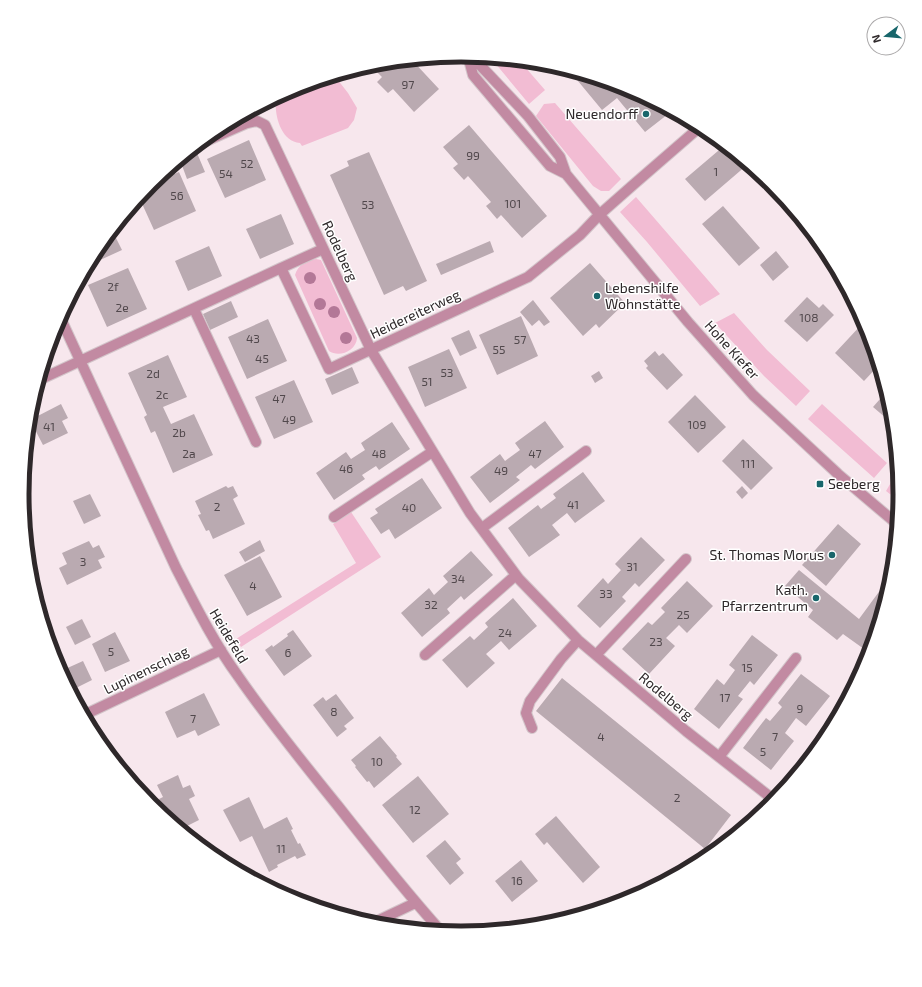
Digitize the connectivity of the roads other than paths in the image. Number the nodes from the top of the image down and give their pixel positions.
1 (468, 62) edge
2 (476, 62) edge
3 (696, 131) edge
4 (219, 135) edge
5 (566, 174) junction
6 (599, 215) junction
7 (323, 249) junction
8 (281, 268) junction
9 (194, 309) junction
10 (63, 325) edge
11 (371, 350) junction
12 (80, 362) junction
13 (45, 377) edge
14 (256, 442) dead end
15 (586, 451) dead end
16 (432, 452) junction
17 (334, 517) dead end
18 (892, 520) edge
19 (482, 528) junction
20 (686, 559) dead end
21 (516, 575) junction
22 (578, 640) junction
23 (221, 650) junction
24 (425, 655) dead end
25 (596, 655) junction
26 (796, 658) dead end
27 (89, 713) edge
28 (532, 728) dead end
29 (719, 757) junction
30 (769, 796) edge
31 (416, 903) junction
32 (385, 918) edge
33 (436, 925) edge

1 - 5 street, Hohe Kiefer
2 - 5 street, Hohe Kiefer
3 - 6 street, Heidereiterweg
4 - 7 street, Rodelberg
5 - 6 street, Hohe Kiefer
6 - 11 street, Heidereiterweg
6 - 18 street, Hohe Kiefer
7 - 8 street
7 - 11 street, Rodelberg
8 - 9 street
8 - 11 street, Heidereiterweg
9 - 12 street
9 - 14 street
10 - 12 street, Heidefeld
11 - 16 street, Rodelberg
12 - 13 street
12 - 23 street, Heidefeld
15 - 19 street
16 - 17 street
16 - 19 street, Rodelberg
19 - 21 street, Rodelberg
20 - 25 street
21 - 22 street, Rodelberg
21 - 24 street
22 - 25 street, Rodelberg
22 - 28 street
23 - 27 street, Lupinenschlag
23 - 31 street, Heidefeld
25 - 29 street, Rodelberg
26 - 29 street
29 - 30 street, Rodelberg
31 - 32 street
31 - 33 street, Heidefeld

